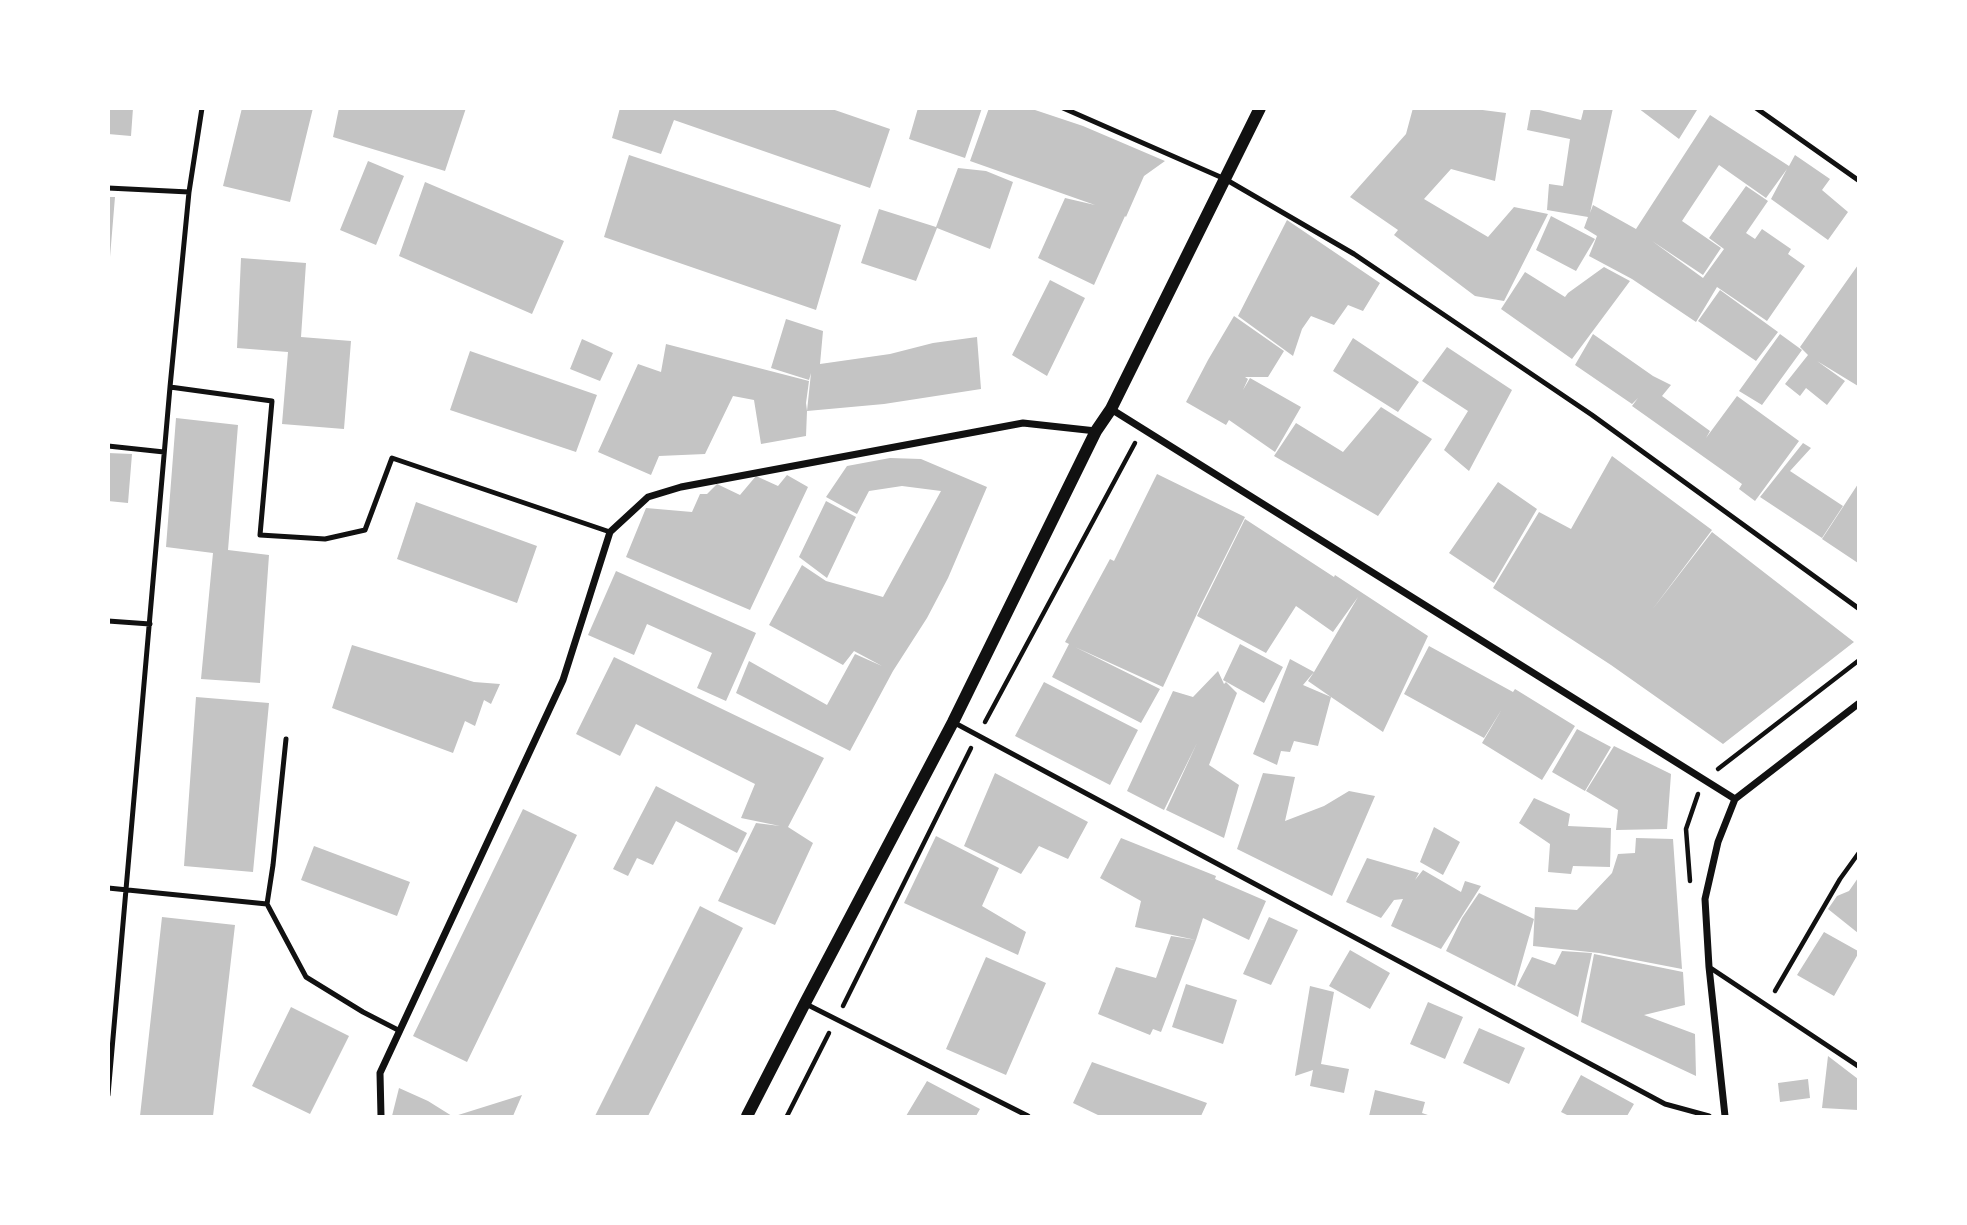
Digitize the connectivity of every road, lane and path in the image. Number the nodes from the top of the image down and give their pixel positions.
1 (202, 108) edge
2 (1063, 108) edge
3 (1260, 108) edge
4 (1756, 108) edge
5 (1225, 179) junction
6 (1858, 180) edge
7 (108, 188) edge
8 (189, 192) junction
9 (170, 387) junction
10 (1111, 409) junction
11 (1142, 428) junction
12 (1096, 431) junction
13 (108, 446) edge
14 (164, 452) junction
15 (610, 532) junction
16 (1858, 608) edge
17 (108, 621) edge
18 (150, 624) junction
19 (1858, 661) edge
20 (1858, 704) edge
21 (953, 722) junction
22 (978, 736) junction
23 (286, 739) dead end
24 (1703, 781) junction
25 (1735, 799) junction
26 (1858, 854) edge
27 (108, 888) edge
28 (126, 889) junction
29 (267, 904) junction
30 (1709, 967) junction
31 (805, 1003) junction
32 (1766, 1006) junction
33 (836, 1020) junction
34 (400, 1031) junction
35 (1858, 1066) edge
36 (108, 1095) edge
37 (381, 1116) edge
38 (747, 1116) edge
39 (787, 1116) edge
40 (1028, 1116) edge
41 (1709, 1116) edge
42 (1725, 1116) edge

1 - 8 lane
2 - 5 lane
3 - 5 street
4 - 6 lane
5 - 10 street
5 - 16 lane
7 - 8 lane
8 - 9 lane
9 - 14 lane
9 - 15 lane
10 - 11 street
10 - 12 street
11 - 22 path
11 - 24 street
12 - 15 street
12 - 21 street
13 - 14 lane
14 - 18 lane
15 - 34 street
17 - 18 lane
18 - 28 lane
19 - 24 path
20 - 25 street
21 - 22 lane
21 - 31 street
22 - 33 path
22 - 41 lane
23 - 29 lane
24 - 25 street
25 - 30 street
26 - 32 path
27 - 28 lane
28 - 29 lane
28 - 36 lane
29 - 34 lane
30 - 32 lane
30 - 42 street
31 - 33 lane
31 - 38 street
32 - 35 lane
33 - 39 path
33 - 40 lane
34 - 37 street

